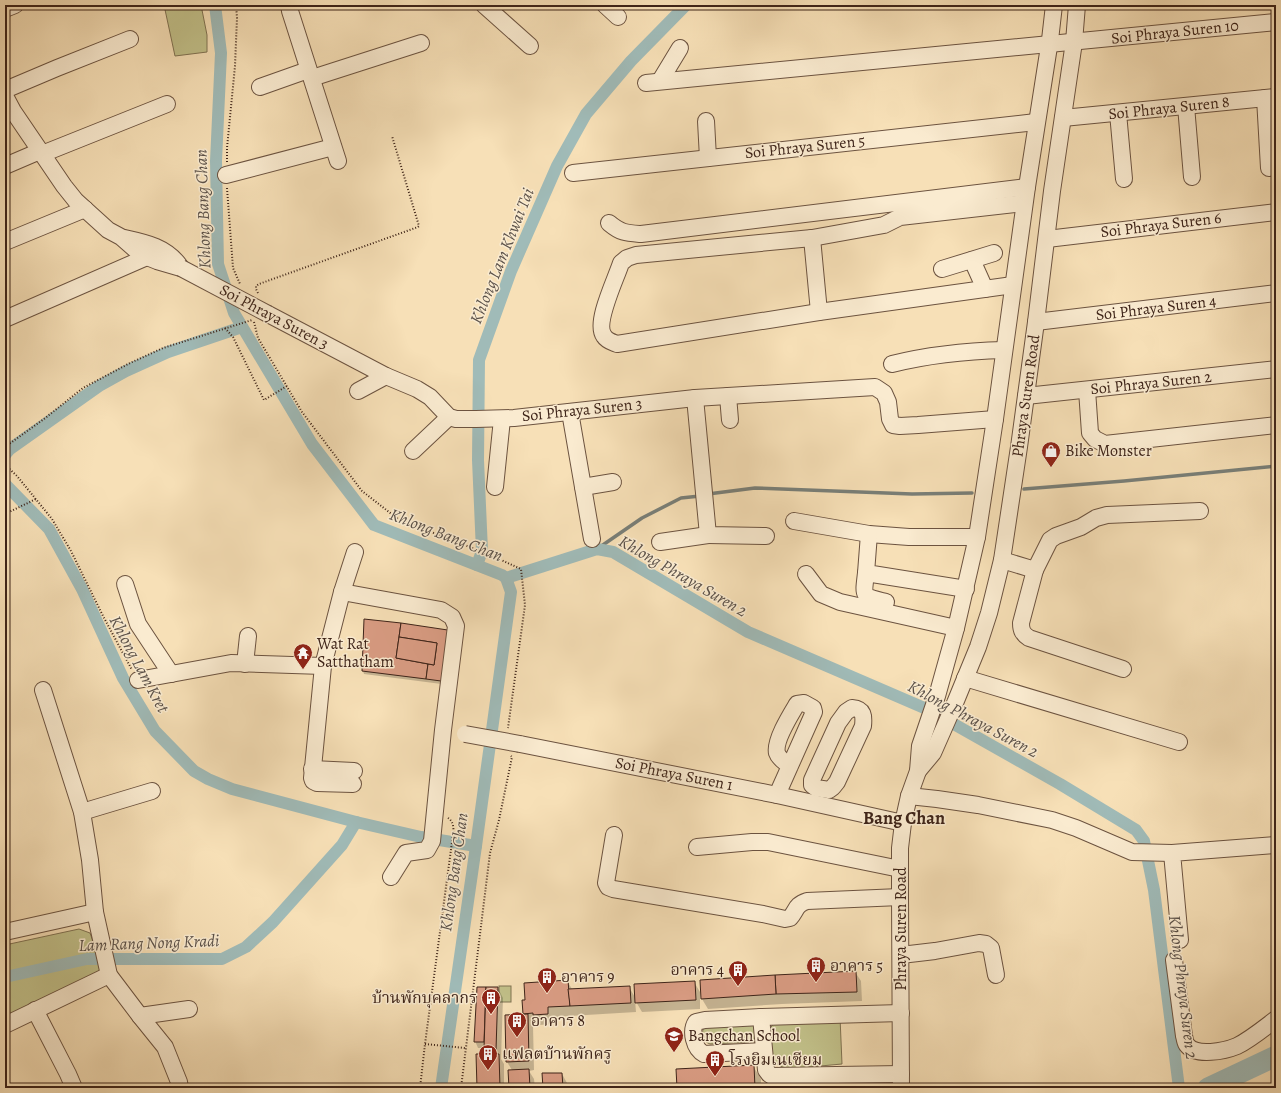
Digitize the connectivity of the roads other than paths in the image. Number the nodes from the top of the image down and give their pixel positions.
1 (15, 5) edge
2 (289, 5) edge
3 (484, 5) edge
4 (605, 5) edge
5 (1054, 5) edge
6 (1078, 5) edge
7 (5, 9) edge
8 (618, 17) dead end
9 (1276, 22) edge
10 (130, 39) dead end
11 (1074, 42) junction
12 (421, 43) dead end
13 (1049, 44) junction
14 (530, 46) dead end
15 (680, 48) dead end
16 (310, 74) junction
17 (260, 87) dead end
18 (5, 90) edge
19 (5, 96) edge
20 (1271, 98) edge
21 (167, 104) dead end
22 (1186, 106) junction
23 (1118, 113) junction
24 (1063, 118) junction
25 (706, 121) dead end
26 (1036, 122) junction
27 (41, 152) junction
28 (708, 158) junction
29 (5, 166) edge
30 (1269, 168) dead end
31 (573, 173) dead end
32 (226, 175) dead end
33 (1192, 177) dead end
34 (1124, 180) dead end
35 (1027, 187) junction
36 (1024, 203) junction
37 (85, 209) junction
38 (1276, 212) edge
39 (609, 223) dead end
40 (121, 237) junction
41 (812, 238) junction
42 (1047, 239) junction
43 (5, 242) edge
44 (994, 253) dead end
45 (148, 257) junction
46 (972, 260) junction
47 (181, 268) junction
48 (942, 269) dead end
49 (1013, 285) junction
50 (985, 289) junction
51 (1276, 293) edge
52 (819, 312) junction
53 (5, 319) edge
54 (1036, 322) junction
55 (1004, 350) junction
56 (892, 364) dead end
57 (1276, 369) edge
58 (386, 376) junction
59 (1087, 390) junction
60 (358, 391) dead end
61 (728, 396) junction
62 (1026, 396) junction
63 (695, 398) junction
64 (570, 412) junction
65 (452, 418) junction
66 (499, 419) junction
67 (995, 419) junction
68 (730, 420) dead end
69 (1276, 425) edge
70 (413, 451) dead end
71 (613, 482) dead end
72 (495, 487) dead end
73 (583, 487) junction
74 (1200, 511) dead end
75 (794, 521) dead end
76 (869, 534) junction
77 (708, 535) junction
78 (766, 536) dead end
79 (977, 537) junction
80 (592, 539) dead end
81 (660, 542) dead end
82 (355, 552) dead end
83 (1002, 560) junction
84 (1035, 570) junction
85 (866, 573) junction
86 (806, 574) dead end
87 (125, 584) dead end
88 (966, 589) junction
89 (342, 592) junction
90 (914, 608) dead end
91 (956, 628) junction
92 (248, 636) dead end
93 (245, 664) junction
94 (323, 666) junction
95 (1123, 669) dead end
96 (171, 674) junction
97 (965, 678) junction
98 (138, 680) road end
99 (44, 690) dead end
100 (838, 723) junction
101 (443, 730) junction
102 (932, 736) junction
103 (1179, 742) dead end
104 (354, 777) dead end
105 (914, 784) junction
106 (152, 791) dead end
107 (778, 795) junction
108 (82, 812) junction
109 (903, 823) junction
110 (614, 835) dead end
111 (1276, 845) edge
112 (697, 847) dead end
113 (1165, 853) junction
114 (900, 869) junction
115 (391, 877) dead end
116 (900, 897) junction
117 (96, 912) junction
118 (6, 927) edge
119 (1180, 940) dead end
120 (901, 955) junction
121 (1174, 960) dead end
122 (107, 965) junction
123 (996, 974) dead end
124 (34, 1010) junction
125 (189, 1010) dead end
126 (901, 1013) junction
127 (140, 1016) junction
128 (761, 1017) junction
129 (1276, 1019) edge
130 (5, 1025) edge
131 (764, 1051) junction
132 (901, 1081) edge
133 (74, 1088) edge
134 (180, 1088) edge

1 - 7 street
2 - 16 street
3 - 14 street
4 - 8 street
5 - 13 street, Phraya Suren Road
6 - 11 street, Phraya Suren Road
9 - 11 street, Soi Phraya Suren 10
10 - 18 street
11 - 13 street, Soi Phraya Suren 10
11 - 24 street, Phraya Suren Road
12 - 16 street
13 - 15 street, Soi Phraya Suren 10
13 - 26 street, Phraya Suren Road
16 - 17 street
16 - 32 street
19 - 27 street
20 - 22 street, Soi Phraya Suren 8
20 - 30 street
21 - 27 street
22 - 23 street, Soi Phraya Suren 8
22 - 33 street
23 - 24 street, Soi Phraya Suren 8
23 - 34 street
24 - 42 street, Phraya Suren Road
25 - 28 street
26 - 28 street, Soi Phraya Suren 5
26 - 35 street, Phraya Suren Road
27 - 29 street
27 - 37 street
28 - 31 street, Soi Phraya Suren 5
35 - 36 street, Phraya Suren Road
35 - 39 street
36 - 41 street
36 - 49 street, Phraya Suren Road
37 - 40 street
37 - 43 street
38 - 42 street, Soi Phraya Suren 6
40 - 45 street
40 - 47 street
41 - 52 street
41 - 52 street
42 - 54 street, Phraya Suren Road
44 - 46 street
45 - 47 street
45 - 53 street
46 - 48 street
46 - 50 street
47 - 58 street, Soi Phraya Suren 3, bridge
49 - 50 street
49 - 55 street, Phraya Suren Road
50 - 52 street
51 - 54 street, Soi Phraya Suren 4
54 - 62 street, Phraya Suren Road
55 - 56 street
55 - 67 street, Phraya Suren Road
57 - 59 street, Soi Phraya Suren 2
58 - 60 street
58 - 65 street, Soi Phraya Suren 3
59 - 62 street, Soi Phraya Suren 2
59 - 69 street
61 - 63 street, Soi Phraya Suren 3
61 - 67 street, Soi Phraya Suren 3
61 - 68 street
62 - 83 street, Phraya Suren Road
63 - 64 street, Soi Phraya Suren 3
63 - 77 street
64 - 66 street, Soi Phraya Suren 3
64 - 73 street
65 - 66 street, Soi Phraya Suren 3
65 - 70 street
66 - 72 street
67 - 79 street, Phraya Suren Road
71 - 73 street
73 - 80 street
74 - 84 street
75 - 76 street
76 - 79 street
76 - 85 street
77 - 78 street
77 - 81 street
79 - 88 street, Phraya Suren Road
82 - 89 street
83 - 84 street
83 - 97 street, Phraya Suren Road
84 - 95 street
85 - 88 street
85 - 90 street
86 - 91 street
87 - 96 street
88 - 91 street, Phraya Suren Road
89 - 94 street
89 - 101 street
91 - 102 street, Phraya Suren Road
92 - 93 street
93 - 94 street
93 - 96 street
94 - 104 street
96 - 98 street
97 - 102 street, Phraya Suren Road
97 - 103 street
99 - 108 street
100 - 100 street
100 - 107 street
101 - 107 street, Soi Phraya Suren 1, bridge
101 - 115 street
102 - 105 street, Phraya Suren Road
105 - 109 street, Phraya Suren Road
105 - 113 street
106 - 108 street
107 - 109 street, Soi Phraya Suren 1
108 - 117 street
109 - 114 street, Phraya Suren Road
110 - 116 street
111 - 113 street
112 - 114 street
113 - 119 street
114 - 116 street, Phraya Suren Road
116 - 120 street, Phraya Suren Road
117 - 118 street
117 - 122 street
120 - 123 street
120 - 126 street, Phraya Suren Road
121 - 129 street
122 - 124 street
122 - 127 street
124 - 130 street
124 - 133 street
125 - 127 street
126 - 128 street
126 - 132 street, Phraya Suren Road
127 - 134 street
128 - 131 street
128 - 131 street
131 - 132 street

